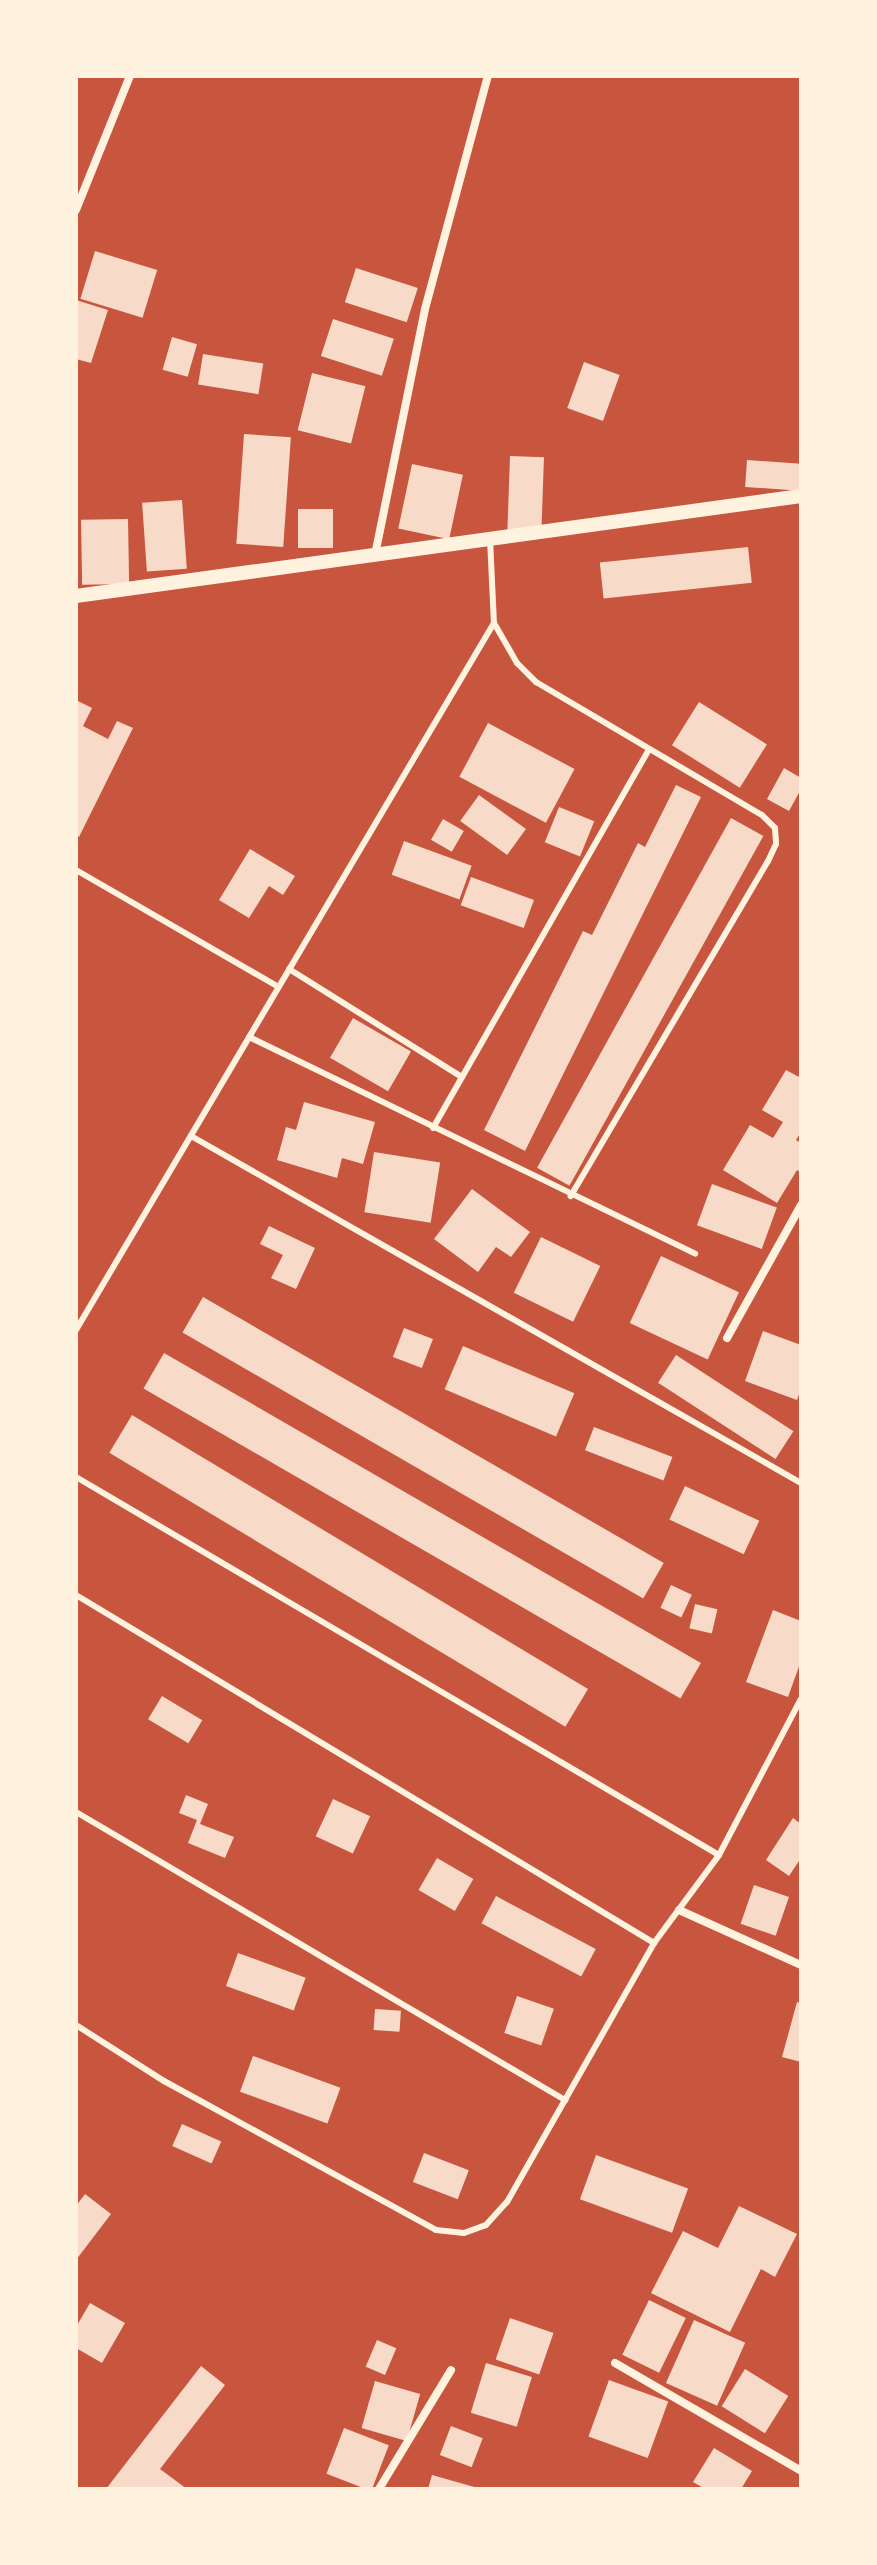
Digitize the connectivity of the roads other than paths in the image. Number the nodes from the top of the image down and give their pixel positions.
1 (130, 76) edge
2 (488, 76) edge
3 (76, 210) edge
4 (801, 496) edge
5 (490, 539) junction
6 (375, 555) junction
7 (76, 596) edge
8 (494, 623) junction
9 (649, 750) junction
10 (76, 870) edge
11 (289, 969) junction
12 (279, 987) junction
13 (249, 1037) junction
14 (462, 1077) junction
15 (433, 1128) junction
16 (191, 1136) junction
17 (571, 1196) junction
18 (801, 1205) edge
19 (695, 1254) dead end
20 (76, 1330) edge
21 (727, 1338) dead end
22 (76, 1477) edge
23 (801, 1483) edge
24 (76, 1595) edge
25 (801, 1699) edge
26 (76, 1812) edge
27 (719, 1855) junction
28 (679, 1910) junction
29 (654, 1943) junction
30 (801, 1965) edge
31 (76, 2025) edge
32 (565, 2100) junction
33 (615, 2363) dead end
34 (451, 2370) dead end
35 (801, 2471) edge
36 (379, 2489) edge

1 - 3 street
2 - 6 street
4 - 5 street
5 - 6 street
5 - 8 lane
6 - 7 street
8 - 9 lane
8 - 11 lane
9 - 14 lane
9 - 17 lane
10 - 12 lane
11 - 12 lane
11 - 14 lane
12 - 13 lane
13 - 15 lane
13 - 16 lane
14 - 15 lane
15 - 17 lane
16 - 20 lane
16 - 23 lane
17 - 19 lane
18 - 21 street
22 - 27 lane
24 - 29 lane
25 - 27 lane
26 - 32 lane
27 - 28 lane
28 - 29 lane
28 - 30 street
29 - 32 lane
31 - 32 lane
33 - 35 street
34 - 36 street

